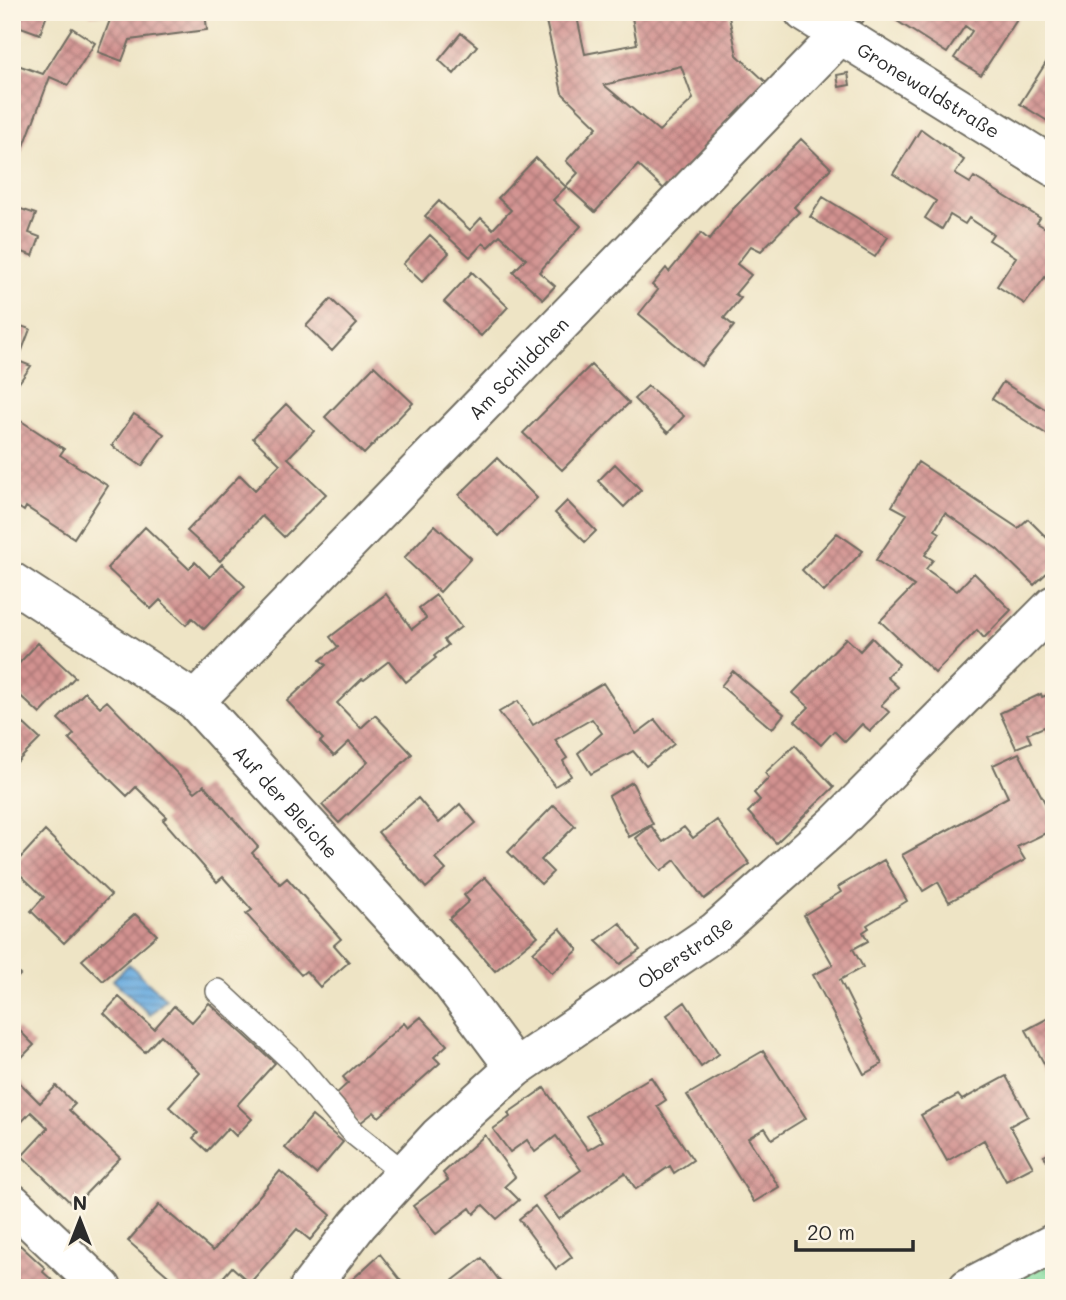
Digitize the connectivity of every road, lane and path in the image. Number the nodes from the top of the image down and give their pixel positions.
1 (804, 12) edge
2 (840, 35) junction
3 (1054, 167) edge
4 (12, 582) edge
5 (1054, 605) edge
6 (195, 701) junction
7 (218, 991) dead end
8 (515, 1068) junction
9 (405, 1174) junction
10 (12, 1203) edge
11 (1054, 1243) edge
12 (102, 1288) edge
13 (309, 1288) edge
14 (968, 1288) edge

1 - 2 street, Gronewaldstraße
2 - 3 street, Gronewaldstraße
2 - 6 street, Am Schildchen
4 - 6 street, Auf der Bleiche
5 - 8 street, Oberstraße
6 - 8 street, Auf der Bleiche
7 - 9 lane
8 - 9 street, Oberstraße
9 - 13 street, Oberstraße
10 - 12 street
11 - 14 street

